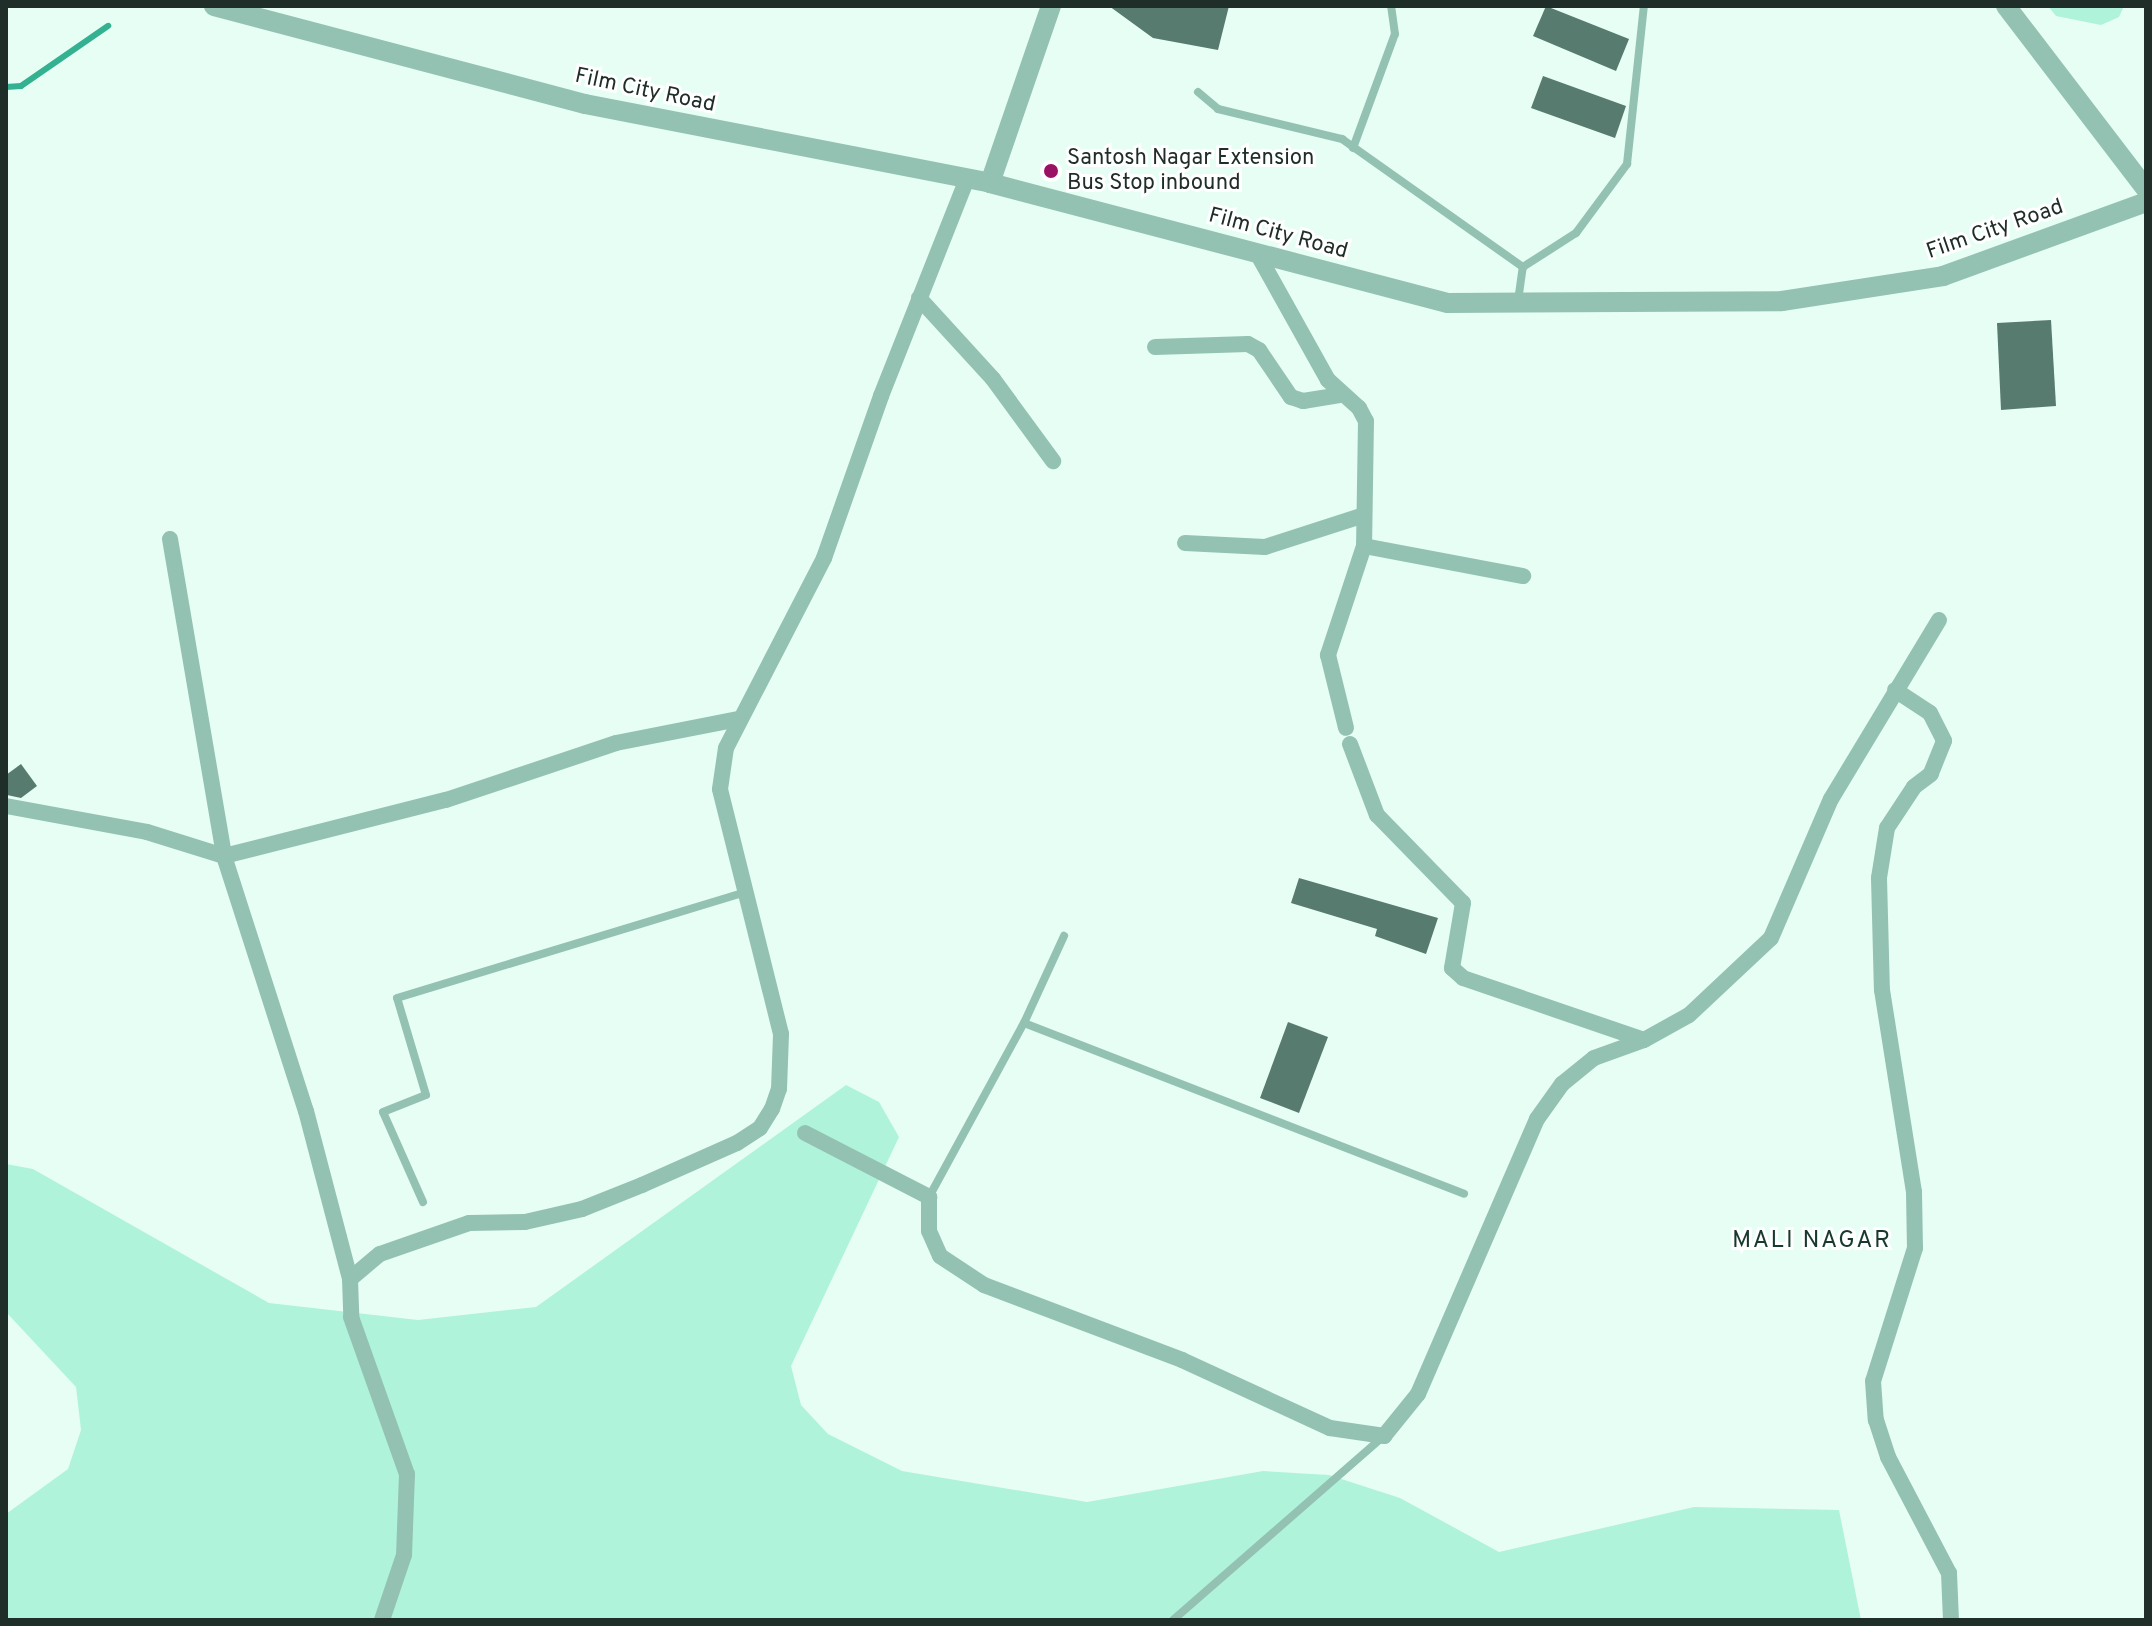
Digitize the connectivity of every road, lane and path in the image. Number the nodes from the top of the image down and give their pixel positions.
1 (214, 6) edge
2 (1051, 6) edge
3 (1391, 6) edge
4 (1644, 6) edge
5 (2006, 6) edge
6 (1198, 92) dead end
7 (1353, 148) junction
8 (967, 179) junction
9 (990, 183) junction
10 (2146, 189) edge
11 (2146, 202) edge
12 (1257, 253) junction
13 (1523, 267) junction
14 (919, 298) junction
15 (1518, 301) junction
16 (1155, 347) dead end
17 (1340, 395) junction
18 (1053, 461) dead end
19 (1364, 515) junction
20 (170, 539) dead end
21 (1185, 543) dead end
22 (1364, 546) junction
23 (1523, 576) dead end
24 (1939, 620) dead end
25 (1895, 690) junction
26 (738, 719) junction
27 (6, 806) edge
28 (224, 856) junction
29 (743, 893) junction
30 (1064, 936) dead end
31 (1024, 1023) junction
32 (1644, 1040) junction
33 (805, 1133) dead end
34 (1464, 1194) dead end
35 (929, 1197) junction
36 (423, 1202) dead end
37 (350, 1279) junction
38 (1384, 1436) junction
39 (382, 1620) edge
40 (1173, 1620) edge
41 (1951, 1620) edge

1 - 8 street, Film City Road
2 - 9 street
3 - 7 lane
4 - 13 lane
5 - 10 street
6 - 7 lane
7 - 13 lane
8 - 9 street, Film City Road
8 - 14 street
9 - 12 street, Film City Road
11 - 15 street, Film City Road
12 - 15 street, Film City Road
12 - 17 street
13 - 15 lane
14 - 18 street
14 - 26 street
16 - 17 street
17 - 19 street
19 - 21 street
19 - 22 street
20 - 28 street
22 - 23 street
22 - 32 street
24 - 25 street
25 - 32 street
25 - 41 street
26 - 28 street
26 - 29 street
27 - 28 street
28 - 37 street
29 - 36 lane
29 - 37 street
30 - 31 lane
31 - 34 lane
31 - 35 lane
32 - 38 street
33 - 35 street
35 - 38 street
37 - 39 street
38 - 40 lane

